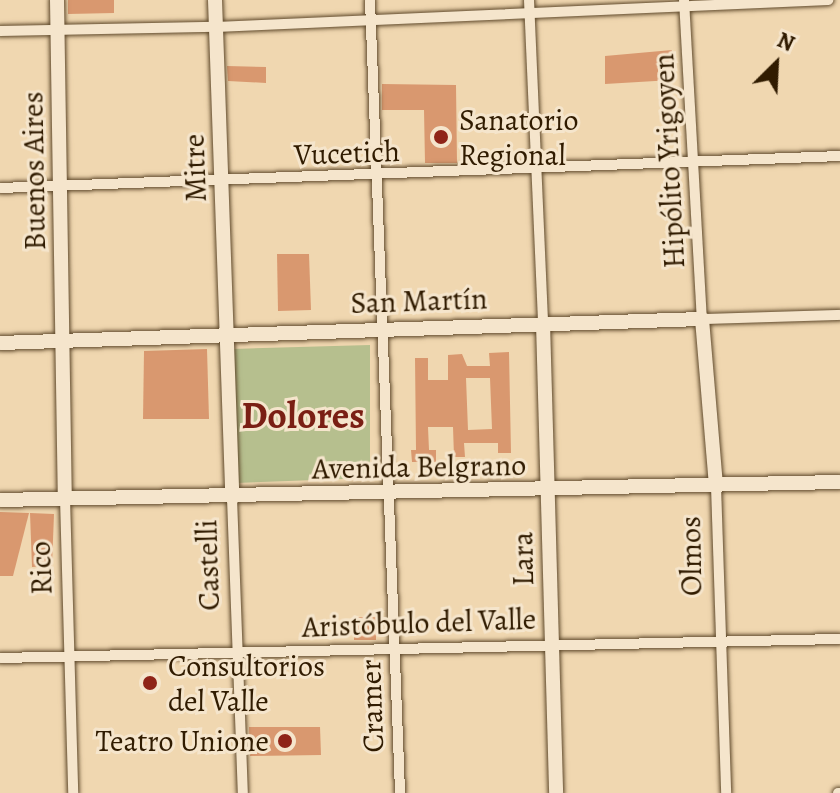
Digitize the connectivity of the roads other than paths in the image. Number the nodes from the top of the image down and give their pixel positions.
1 (57, 0) edge
2 (215, 0) edge
3 (370, 0) edge
4 (529, 0) edge
5 (828, 0) edge
6 (684, 4) edge
7 (530, 15) junction
8 (371, 20) junction
9 (216, 27) junction
10 (58, 29) junction
11 (0, 31) edge
12 (840, 156) edge
13 (693, 162) junction
14 (537, 170) junction
15 (376, 176) junction
16 (222, 182) junction
17 (59, 187) junction
18 (0, 188) edge
19 (840, 315) edge
20 (702, 319) junction
21 (543, 323) junction
22 (380, 329) junction
23 (225, 335) junction
24 (64, 341) junction
25 (0, 343) edge
26 (840, 482) edge
27 (716, 486) junction
28 (548, 490) junction
29 (387, 494) junction
30 (65, 498) junction
31 (232, 498) junction
32 (0, 500) edge
33 (840, 639) edge
34 (719, 641) junction
35 (551, 643) junction
36 (394, 648) junction
37 (237, 652) junction
38 (69, 657) junction
39 (0, 658) edge
40 (73, 793) edge
41 (243, 793) edge
42 (400, 793) edge
43 (556, 793) edge
44 (726, 793) edge

1 - 10 main road, Buenos Aires
2 - 9 main road, Mitre
3 - 8 street, Cramer
4 - 7 street
5 - 6 street
6 - 7 street
6 - 13 street, Hipólito Yrigoyen
7 - 8 street
7 - 14 street
8 - 9 street
8 - 15 street, Cramer
9 - 10 street
9 - 16 main road, Mitre
10 - 11 street
10 - 17 main road, Buenos Aires
12 - 13 street, Vucetich
13 - 14 street, Vucetich
13 - 20 street, Hipólito Yrigoyen
14 - 15 street, Vucetich
14 - 21 street
15 - 16 street, Vucetich
15 - 22 street, Cramer
16 - 17 street, Vucetich
16 - 23 main road, Mitre
17 - 18 street, Vucetich
17 - 24 main road, Buenos Aires
19 - 20 street, San Martín
20 - 21 main road, San Martín
20 - 27 main road, Olmos
21 - 22 main road, San Martín
21 - 28 main road, Lara
22 - 23 main road, San Martín
22 - 29 street, Cramer
23 - 24 main road, San Martín
23 - 31 main road, Castelli
24 - 25 main road, San Martín
24 - 30 main road, Rico
26 - 27 main road, Avenida Belgrano
27 - 28 main road, Avenida Belgrano
27 - 34 street, Olmos
28 - 29 main road, Avenida Belgrano
28 - 35 main road, Lara
29 - 31 main road, Avenida Belgrano
29 - 36 street, Cramer
30 - 31 main road, Avenida Belgrano
30 - 32 main road, Avenida Belgrano
30 - 38 street, Rico
31 - 37 street, Castelli
33 - 34 street, Aristóbulo del Valle
34 - 35 street, Aristóbulo del Valle
34 - 44 street, Olmos
35 - 36 street, Aristóbulo del Valle
35 - 43 main road, Lara
36 - 37 street, Aristóbulo del Valle
36 - 42 street, Cramer
37 - 38 street, Aristóbulo del Valle
37 - 41 street, Castelli
38 - 39 street, Aristóbulo del Valle
38 - 40 street, Rico

